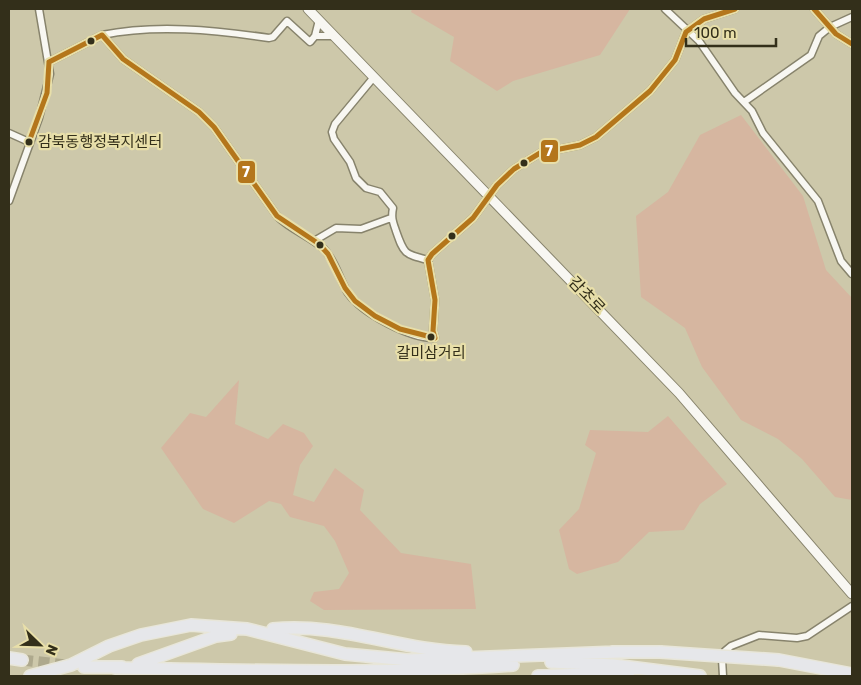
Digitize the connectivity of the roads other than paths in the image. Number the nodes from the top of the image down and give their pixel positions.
1 (39, 9) edge
2 (308, 9) edge
3 (665, 9) edge
4 (735, 9) edge
5 (814, 9) edge
6 (852, 17) edge
7 (319, 20) junction
8 (830, 27) junction
9 (686, 32) junction
10 (102, 35) junction
11 (315, 36) junction
12 (334, 36) junction
13 (852, 44) edge
14 (49, 62) junction
15 (374, 77) junction
16 (744, 102) junction
17 (9, 133) edge
18 (29, 142) junction
19 (490, 195) junction
20 (9, 201) edge
21 (391, 218) junction
22 (314, 241) junction
23 (428, 260) junction
24 (852, 274) edge
25 (852, 594) edge
26 (852, 606) edge
27 (273, 629) dead end
28 (231, 634) dead end
29 (619, 652) junction
30 (9, 658) edge
31 (22, 660) tunnel mouth
32 (84, 667) dead end
33 (115, 668) junction
34 (659, 671) junction
35 (852, 674) edge
36 (30, 676) edge
37 (538, 676) edge
38 (700, 676) edge
39 (723, 676) edge

1 - 14 street
2 - 7 main road, 감초로
3 - 9 street
4 - 9 street
5 - 8 street
6 - 8 street
7 - 11 street
7 - 12 main road, 감초로
8 - 13 street
8 - 16 street
9 - 16 street
9 - 19 street
10 - 11 street
10 - 14 street
10 - 22 street
11 - 12 street
12 - 15 main road, 감초로
14 - 18 street
15 - 19 main road, 감초로
15 - 21 street
16 - 24 street
17 - 18 street
18 - 20 street
19 - 23 street
19 - 25 main road, 감초로
21 - 22 street
21 - 23 street
22 - 23 street
26 - 39 street
27 - 29 highway
28 - 33 highway
29 - 35 highway, bridge
29 - 36 highway
30 - 31 highway
32 - 33 highway
33 - 34 highway
34 - 37 highway
34 - 38 highway

